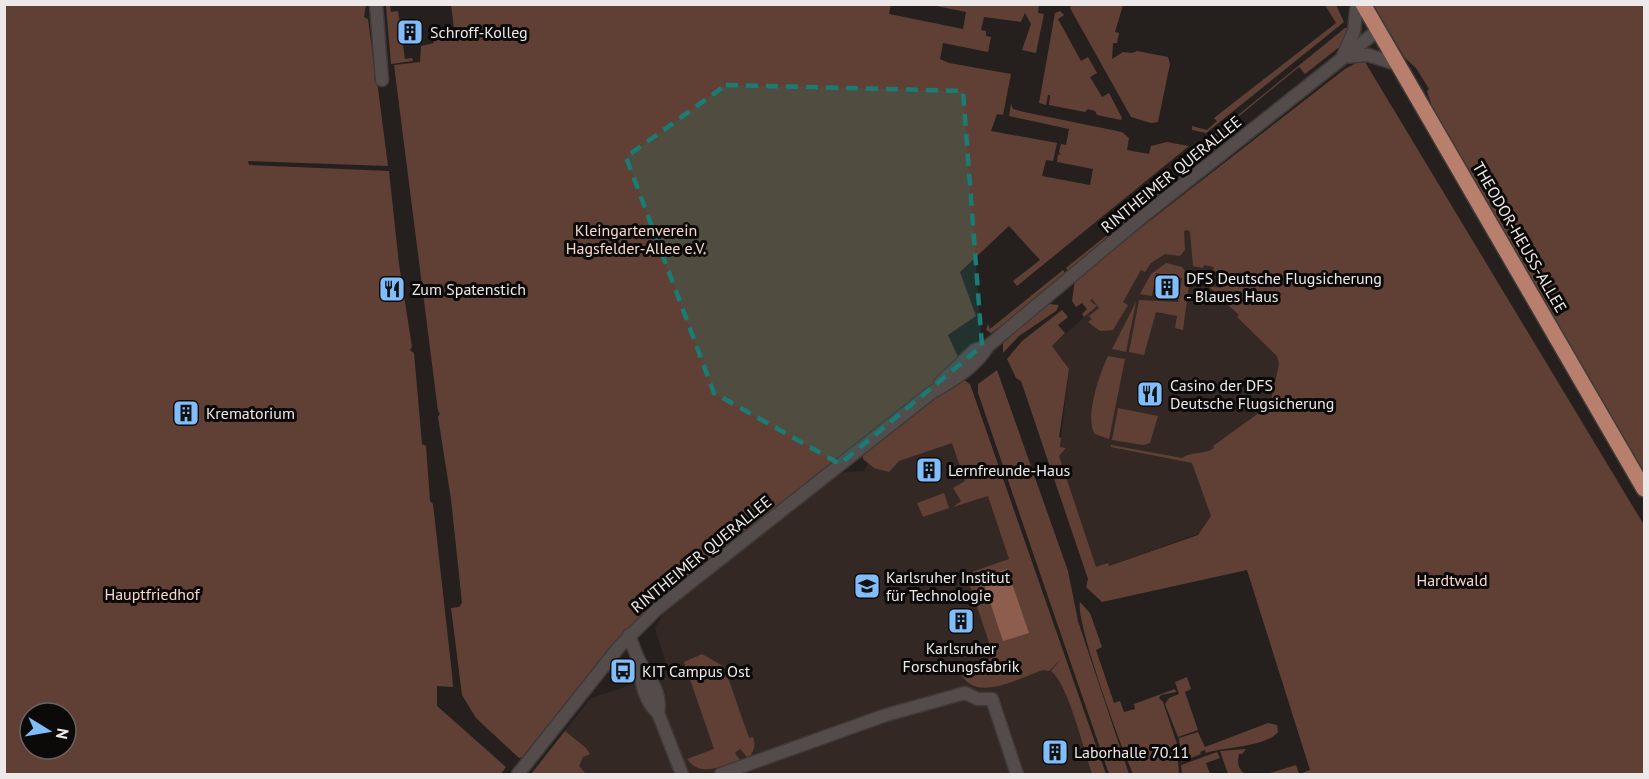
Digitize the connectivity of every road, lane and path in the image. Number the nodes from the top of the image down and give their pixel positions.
1 (376, 4) edge
2 (1357, 4) edge
3 (1362, 4) edge
4 (1377, 31) junction
5 (1342, 57) junction
6 (1397, 64) junction
7 (382, 80) dead end
8 (1644, 489) edge
9 (629, 635) junction
10 (520, 772) edge
11 (682, 774) edge
12 (721, 774) edge
13 (1017, 774) edge

1 - 7 street
2 - 5 street
3 - 4 main road, THEODOR-HEUSS-ALLEE
4 - 5 street, RINTHEIMER QUERALLEE
4 - 6 main road, THEODOR-HEUSS-ALLEE
5 - 6 street
5 - 9 street, RINTHEIMER QUERALLEE
6 - 8 main road, THEODOR-HEUSS-ALLEE
9 - 10 street, RINTHEIMER QUERALLEE
9 - 11 street
12 - 13 street

